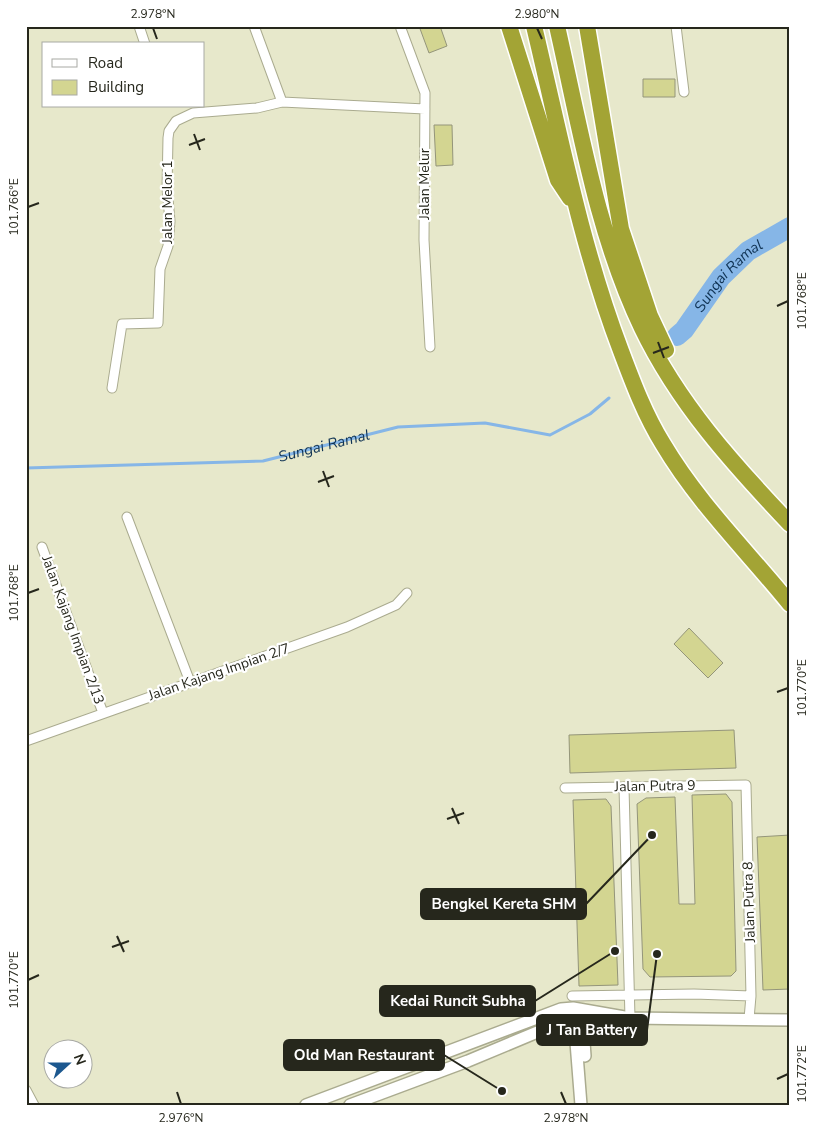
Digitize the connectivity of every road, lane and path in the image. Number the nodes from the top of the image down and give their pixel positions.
1 (139, 26) edge
2 (254, 26) edge
3 (400, 26) edge
4 (534, 26) edge
5 (556, 26) edge
6 (587, 26) edge
7 (676, 26) edge
8 (511, 34) edge
9 (144, 42) edge
10 (684, 92) dead end
11 (282, 102) junction
12 (425, 109) junction
13 (577, 207) junction
14 (430, 347) dead end
15 (112, 388) dead end
16 (707, 432) junction
17 (127, 517) dead end
18 (790, 524) edge
19 (42, 547) dead end
20 (407, 593) dead end
21 (790, 604) edge
22 (190, 682) junction
23 (103, 713) junction
24 (26, 741) edge
25 (746, 785) joint
26 (624, 787) junction
27 (565, 788) dead end
28 (628, 995) junction
29 (751, 996) junction
30 (577, 1011) junction
31 (630, 1018) junction
32 (749, 1019) junction
33 (790, 1020) edge
34 (26, 1090) edge
35 (332, 1100) edge
36 (34, 1105) edge
37 (306, 1105) edge
38 (350, 1105) edge
39 (581, 1105) edge
40 (588, 1105) edge

1 - 9 street
2 - 11 street
3 - 12 street, Jalan Melur
4 - 13 highway
5 - 16 highway
6 - 16 highway
7 - 10 street
8 - 13 highway
11 - 12 street, Jalan Melor 1
11 - 15 street, Jalan Melor 1
12 - 14 street, Jalan Melur
13 - 21 highway
16 - 18 highway
17 - 22 street
19 - 23 street, Jalan Kajang Impian 2/13
20 - 22 street, Jalan Kajang Impian 2/7
22 - 23 street, Jalan Kajang Impian 2/7
23 - 24 street, Jalan Kajang Impian 2/7
25 - 26 street, Jalan Putra 9
25 - 29 street, Jalan Putra 8
26 - 27 street, Jalan Putra 9
26 - 28 street
28 - 29 street
28 - 30 street
28 - 31 street
29 - 32 street, Jalan Putra 8
30 - 31 street
30 - 35 street
30 - 38 street
30 - 39 street
30 - 40 street
31 - 32 street
32 - 33 street
34 - 36 street
35 - 37 street

